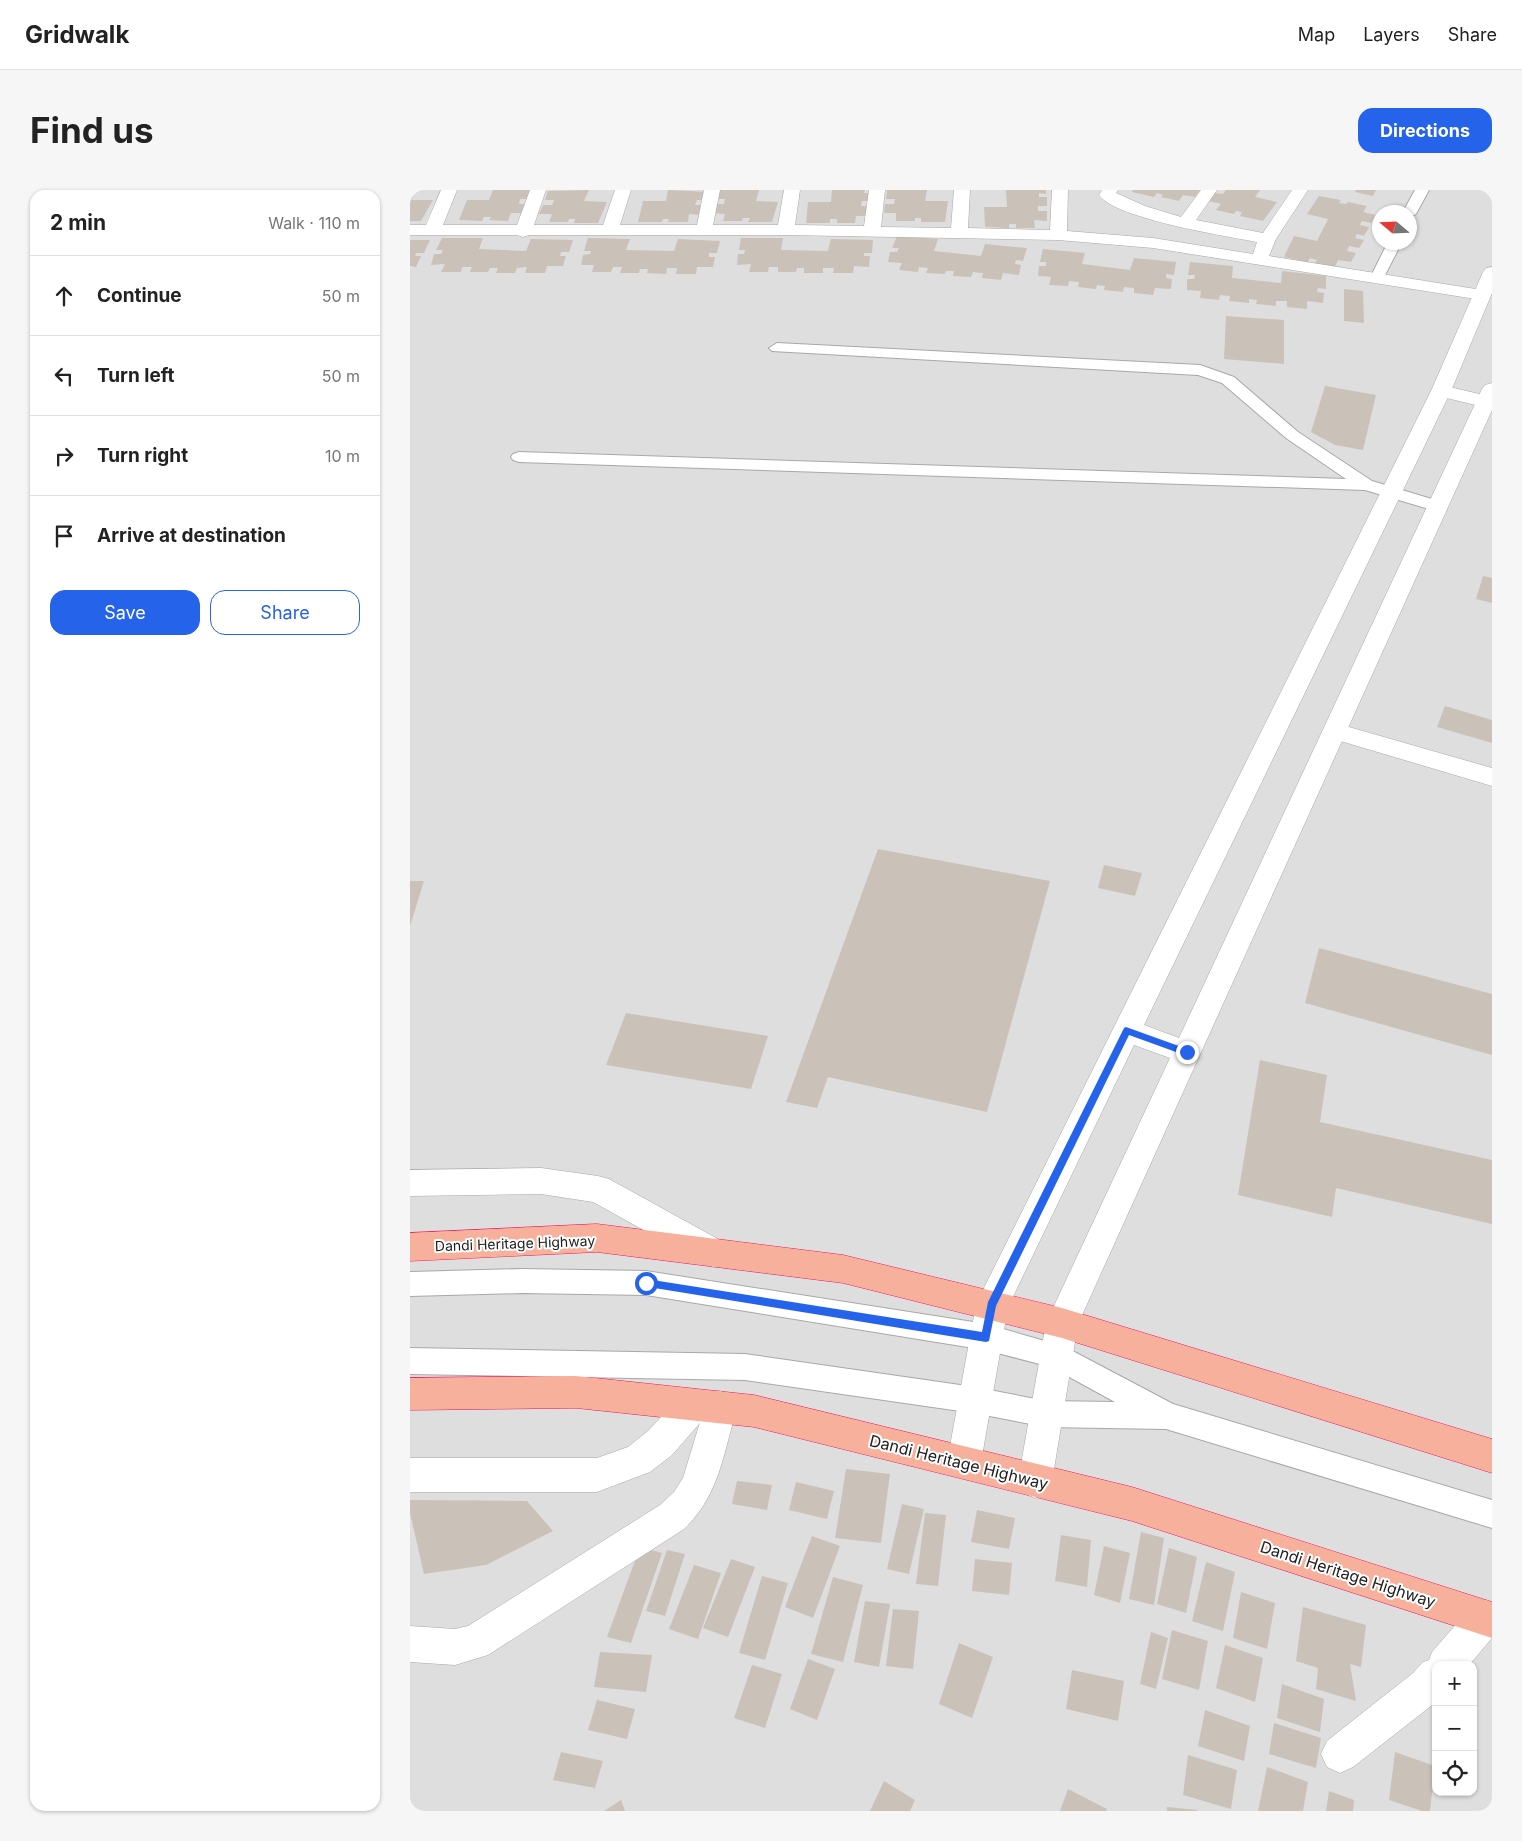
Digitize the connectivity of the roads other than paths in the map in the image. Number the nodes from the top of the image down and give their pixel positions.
1 (450, 190) edge
2 (538, 190) edge
3 (623, 190) edge
4 (712, 190) edge
5 (792, 190) edge
6 (877, 190) edge
7 (962, 190) edge
8 (1060, 190) edge
9 (1110, 190) edge
10 (1209, 190) edge
11 (1300, 190) edge
12 (1422, 190) edge
13 (1414, 205) edge
14 (1186, 222) junction
15 (410, 230) edge
16 (432, 230) junction
17 (704, 230) junction
18 (786, 230) junction
19 (610, 231) junction
20 (872, 231) junction
21 (522, 232) junction
22 (959, 233) junction
23 (1058, 236) junction
24 (1267, 238) junction
25 (1391, 250) edge
26 (1259, 259) junction
27 (1377, 278) junction
28 (1487, 283) edge
29 (777, 348) dead end
30 (1441, 391) junction
31 (1490, 398) edge
32 (519, 457) dead end
33 (1366, 485) junction
34 (1390, 494) junction
35 (1439, 507) junction
36 (1335, 731) junction
37 (1492, 777) edge
38 (1126, 1031) junction
39 (1187, 1052) junction
40 (410, 1183) edge
41 (410, 1247) edge
42 (716, 1254) junction
43 (410, 1284) edge
44 (992, 1305) junction
45 (1062, 1323) junction
46 (986, 1337) junction
47 (1056, 1356) junction
48 (410, 1361) edge
49 (410, 1394) edge
50 (974, 1400) junction
51 (706, 1406) junction
52 (1046, 1414) junction
53 (1168, 1416) junction
54 (1492, 1456) edge
55 (964, 1462) junction
56 (410, 1475) edge
57 (1035, 1481) junction
58 (1492, 1514) edge
59 (1489, 1619) edge
60 (410, 1644) edge
61 (1449, 1661) edge
62 (1432, 1679) edge
63 (1340, 1754) dead end

1 - 16 street
2 - 21 street
3 - 19 street
4 - 17 street
5 - 18 street
6 - 20 street
7 - 22 street
8 - 23 street
9 - 14 street
10 - 14 street
11 - 24 street
12 - 13 lane
14 - 24 street
15 - 16 street
16 - 21 street
17 - 18 street
17 - 19 street
18 - 20 street
19 - 21 street
20 - 22 street
22 - 23 street
23 - 26 street
24 - 26 street
25 - 27 lane
26 - 27 street
27 - 28 street
28 - 30 street
29 - 33 lane
30 - 31 street
30 - 34 street
31 - 35 street
32 - 33 lane
33 - 34 lane
34 - 35 lane
34 - 38 street
35 - 36 street
36 - 37 street
36 - 39 street
38 - 39 street
38 - 44 street
39 - 45 street
40 - 42 street
41 - 42 highway, Dandi Heritage Highway
42 - 44 highway, Dandi Heritage Highway
43 - 46 lane
44 - 45 highway, Dandi Heritage Highway
44 - 46 street
45 - 47 street
45 - 54 highway, Dandi Heritage Highway
46 - 47 lane
46 - 50 street
47 - 52 street
47 - 53 lane
48 - 50 lane
49 - 51 highway, Dandi Heritage Highway
50 - 52 lane
50 - 55 street
51 - 55 highway, Dandi Heritage Highway
51 - 56 street
51 - 60 street
52 - 53 lane
52 - 57 street
53 - 58 lane
55 - 57 highway, Dandi Heritage Highway
57 - 59 highway, Dandi Heritage Highway
59 - 61 street
62 - 63 street

